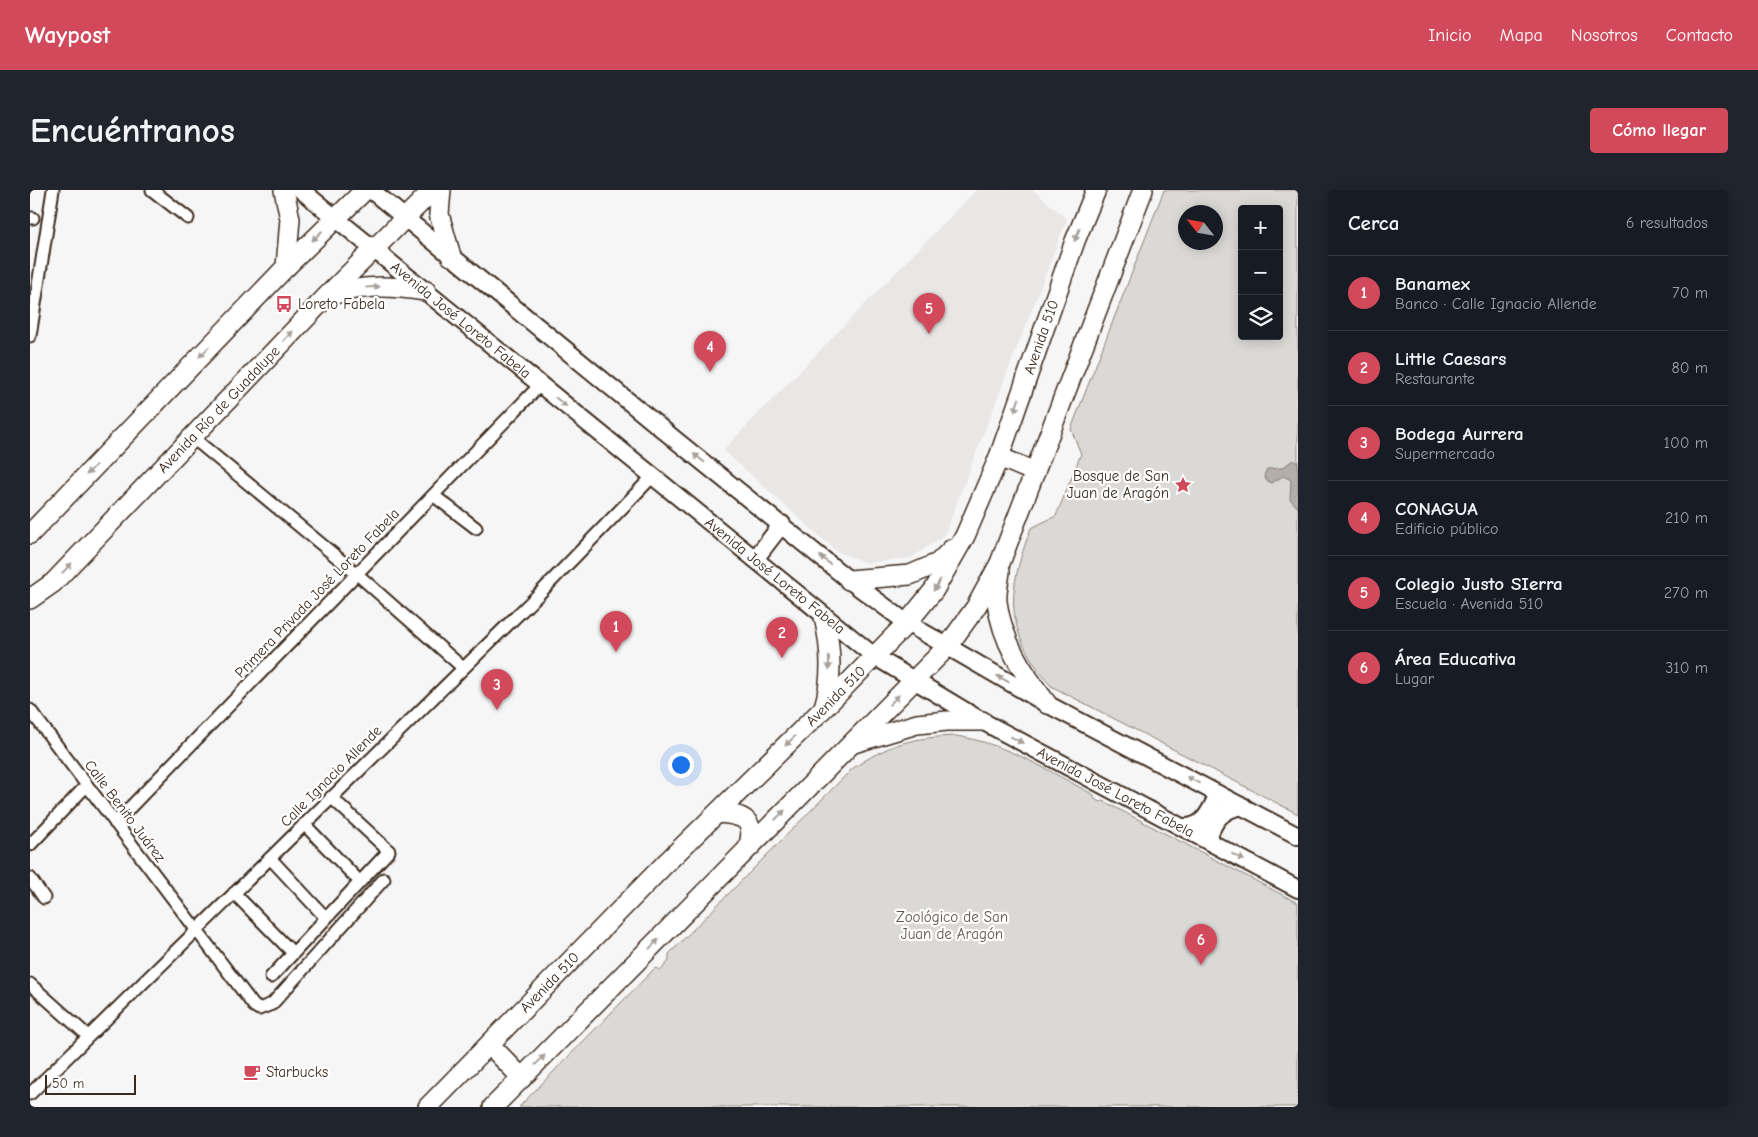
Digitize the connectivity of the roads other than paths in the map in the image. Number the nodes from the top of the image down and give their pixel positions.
1 (52, 190) edge
2 (152, 190) edge
3 (284, 190) edge
4 (301, 190) edge
5 (365, 190) edge
6 (371, 190) edge
7 (434, 190) edge
8 (442, 190) edge
9 (1096, 190) edge
10 (1143, 190) edge
11 (188, 218) dead end
12 (405, 218) junction
13 (335, 219) junction
14 (374, 250) junction
15 (450, 256) junction
16 (286, 267) junction
17 (426, 291) junction
18 (326, 297) junction
19 (30, 336) edge
20 (540, 385) junction
21 (192, 437) junction
22 (999, 457) junction
23 (1035, 472) junction
24 (652, 477) junction
25 (433, 496) junction
26 (782, 524) junction
27 (476, 528) dead end
28 (30, 534) edge
29 (965, 536) junction
30 (755, 559) junction
31 (1000, 563) junction
32 (356, 574) junction
33 (849, 580) junction
34 (30, 599) edge
35 (824, 617) junction
36 (907, 623) junction
37 (948, 648) junction
38 (874, 656) junction
39 (462, 667) junction
40 (913, 682) junction
41 (1047, 704) junction
42 (824, 708) junction
43 (30, 710) edge
44 (982, 721) junction
45 (851, 744) junction
46 (86, 786) junction
47 (1218, 794) junction
48 (331, 797) junction
49 (1243, 806) junction
50 (718, 813) junction
51 (115, 823) junction
52 (304, 824) junction
53 (1183, 827) junction
54 (1298, 836) edge
55 (1207, 840) junction
56 (30, 845) edge
57 (748, 848) junction
58 (270, 858) junction
59 (30, 878) edge
60 (384, 879) dead end
61 (360, 882) junction
62 (1298, 888) edge
63 (234, 893) junction
64 (44, 898) dead end
65 (326, 918) junction
66 (197, 929) junction
67 (293, 953) junction
68 (271, 977) dead end
69 (30, 984) edge
70 (88, 1036) junction
71 (490, 1045) junction
72 (522, 1078) junction
73 (30, 1094) edge
74 (428, 1107) edge
75 (494, 1107) edge

1 - 19 street
2 - 11 street
3 - 16 main road
4 - 13 main road, Avenida José Loreto Fabela
5 - 13 main road
6 - 12 main road
7 - 12 main road, Avenida Río de Guadalupe
8 - 15 main road
9 -> 22 main road, Avenida 510
10 - 23 main road
12 - 14 main road, Avenida Río de Guadalupe
12 - 15 main road
13 - 14 main road, Avenida José Loreto Fabela
13 -> 16 main road
14 - 17 main road, Avenida José Loreto Fabela
14 - 18 main road, Avenida Río de Guadalupe
26 -> 15 main road
16 -> 28 main road
18 -> 17 main road
17 - 20 main road, Avenida José Loreto Fabela
21 -> 18 main road, Avenida Río de Guadalupe
20 -> 24 main road, Avenida José Loreto Fabela
20 - 25 street, Primera Privada José Loreto Fabela
21 - 32 street
34 -> 21 main road, Avenida Río de Guadalupe
22 - 23 main road
22 - 29 main road, Avenida 510
23 - 31 main road
24 - 30 main road, Avenida José Loreto Fabela
24 - 39 street, Calle Ignacio Allende
25 - 27 street
25 - 32 street, Primera Privada José Loreto Fabela
26 - 30 main road
33 -> 26 main road
29 - 33 main road
29 -> 36 main road, Avenida 510
30 - 35 main road, Avenida José Loreto Fabela
31 - 37 main road
31 - 41 main road
32 - 39 street
32 - 51 street, Primera Privada José Loreto Fabela
33 - 36 main road
35 - 38 main road, Avenida José Loreto Fabela
35 -> 42 main road
36 - 37 main road
36 - 38 main road, Avenida 510
37 - 40 main road
41 -> 37 main road
38 - 40 main road, Avenida José Loreto Fabela
38 - 42 main road, Avenida 510
39 - 48 street, Calle Ignacio Allende
40 - 44 main road, Avenida José Loreto Fabela
45 -> 40 main road
47 -> 41 main road
42 -> 50 main road, Avenida 510
43 - 46 street, Calle Benito Juárez
44 - 45 main road
44 -> 53 main road, Avenida José Loreto Fabela
57 -> 45 main road
46 - 51 street, Calle Benito Juárez
46 - 56 street
47 - 49 main road
47 - 53 main road
48 - 52 street, Calle Ignacio Allende
48 - 61 street
49 - 54 main road
49 - 55 main road
50 - 57 main road
50 - 71 main road, Avenida 510
51 - 66 street, Calle Benito Juárez
52 - 58 street, Calle Ignacio Allende
52 - 61 street
53 - 55 main road, Avenida José Loreto Fabela
55 -> 62 main road, Avenida José Loreto Fabela
72 -> 57 main road
58 - 63 street, Calle Ignacio Allende
58 - 65 street
59 - 64 street
60 - 66 street, Calle Benito Juárez
61 - 65 street
63 - 66 street, Calle Ignacio Allende
63 - 67 street
65 - 67 street
66 - 70 street, Calle Ignacio Allende
67 - 68 street
69 - 70 street
70 - 73 street, Calle Ignacio Allende
71 - 72 main road
71 - 74 main road, Avenida 510
72 - 75 main road

